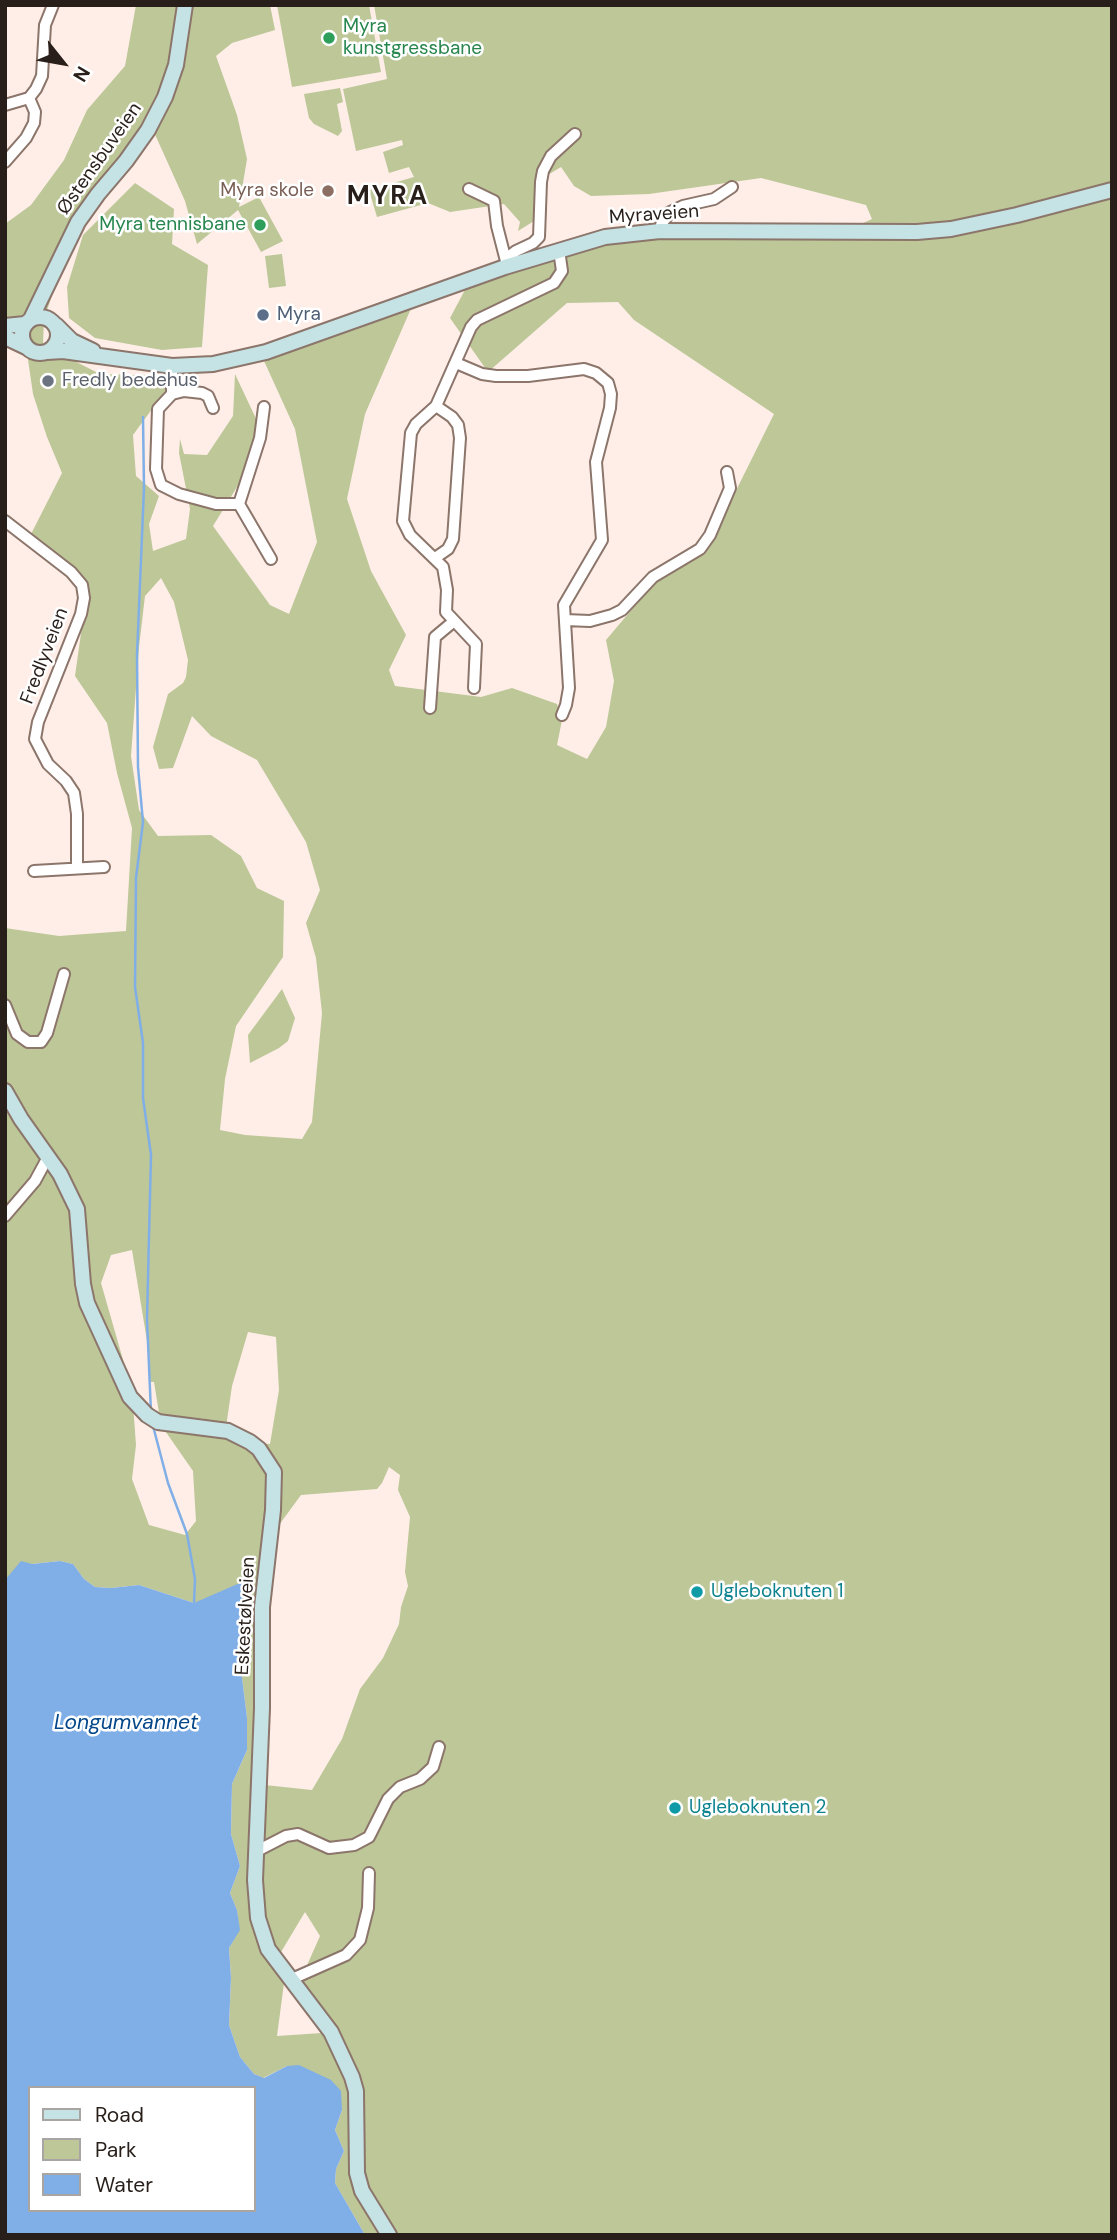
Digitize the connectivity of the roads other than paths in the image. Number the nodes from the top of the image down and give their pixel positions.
1 (53, 5) edge
2 (185, 5) edge
3 (29, 98) junction
4 (5, 105) edge
5 (575, 134) dead end
6 (5, 162) edge
7 (732, 187) dead end
8 (469, 189) dead end
9 (1112, 190) edge
10 (660, 231) junction
11 (559, 250) junction
12 (63, 253) junction
13 (506, 263) junction
14 (28, 321) junction
15 (54, 323) junction
16 (5, 326) edge
17 (5, 337) edge
18 (26, 347) junction
19 (47, 352) junction
20 (107, 357) junction
21 (456, 363) junction
22 (172, 366) junction
23 (172, 394) junction
24 (436, 406) junction
25 (264, 407) dead end
26 (213, 408) dead end
27 (727, 471) dead end
28 (239, 504) junction
29 (5, 521) edge
30 (435, 558) junction
31 (271, 559) dead end
32 (565, 620) junction
33 (453, 622) junction
34 (474, 688) dead end
35 (430, 708) dead end
36 (562, 715) dead end
37 (77, 867) junction
38 (104, 867) dead end
39 (34, 871) dead end
40 (64, 974) dead end
41 (5, 1004) edge
42 (7, 1100) edge
43 (48, 1157) junction
44 (5, 1216) edge
45 (439, 1748) dead end
46 (256, 1852) junction
47 (369, 1873) dead end
48 (292, 1979) junction
49 (389, 2235) edge

1 - 3 street
2 - 12 main road, Østensbuveien
3 - 4 street
3 - 6 street
5 - 13 street
7 - 10 street
8 - 13 street
9 - 10 main road, Myraveien
10 - 11 main road, Myraveien
11 - 13 main road, Myraveien
11 - 21 street
12 - 14 main road, Østensbuveien
12 - 15 main road, Østensbuveien
13 - 22 main road, Myraveien
14 - 15 main road
14 - 16 main road
14 - 18 main road
15 - 19 main road
15 - 20 main road, Myraveien
17 - 18 main road
18 - 19 main road
19 - 20 main road, Myraveien
20 - 22 main road, Myraveien
21 - 24 street
21 - 32 street
22 - 23 street
23 - 26 street
23 - 28 street
24 - 30 street
24 - 30 street
25 - 28 street
27 - 32 street
28 - 31 street
29 - 37 street, Fredlyveien
30 - 33 street
32 - 36 street
33 - 34 street
33 - 35 street
37 - 38 street
37 - 39 street
40 - 41 street
42 - 43 main road, Eskestølveien
43 - 44 street
43 - 46 main road, Eskestølveien
45 - 46 street
46 - 48 main road, Eskestølveien
47 - 48 street
48 - 49 main road, Eskestølveien

